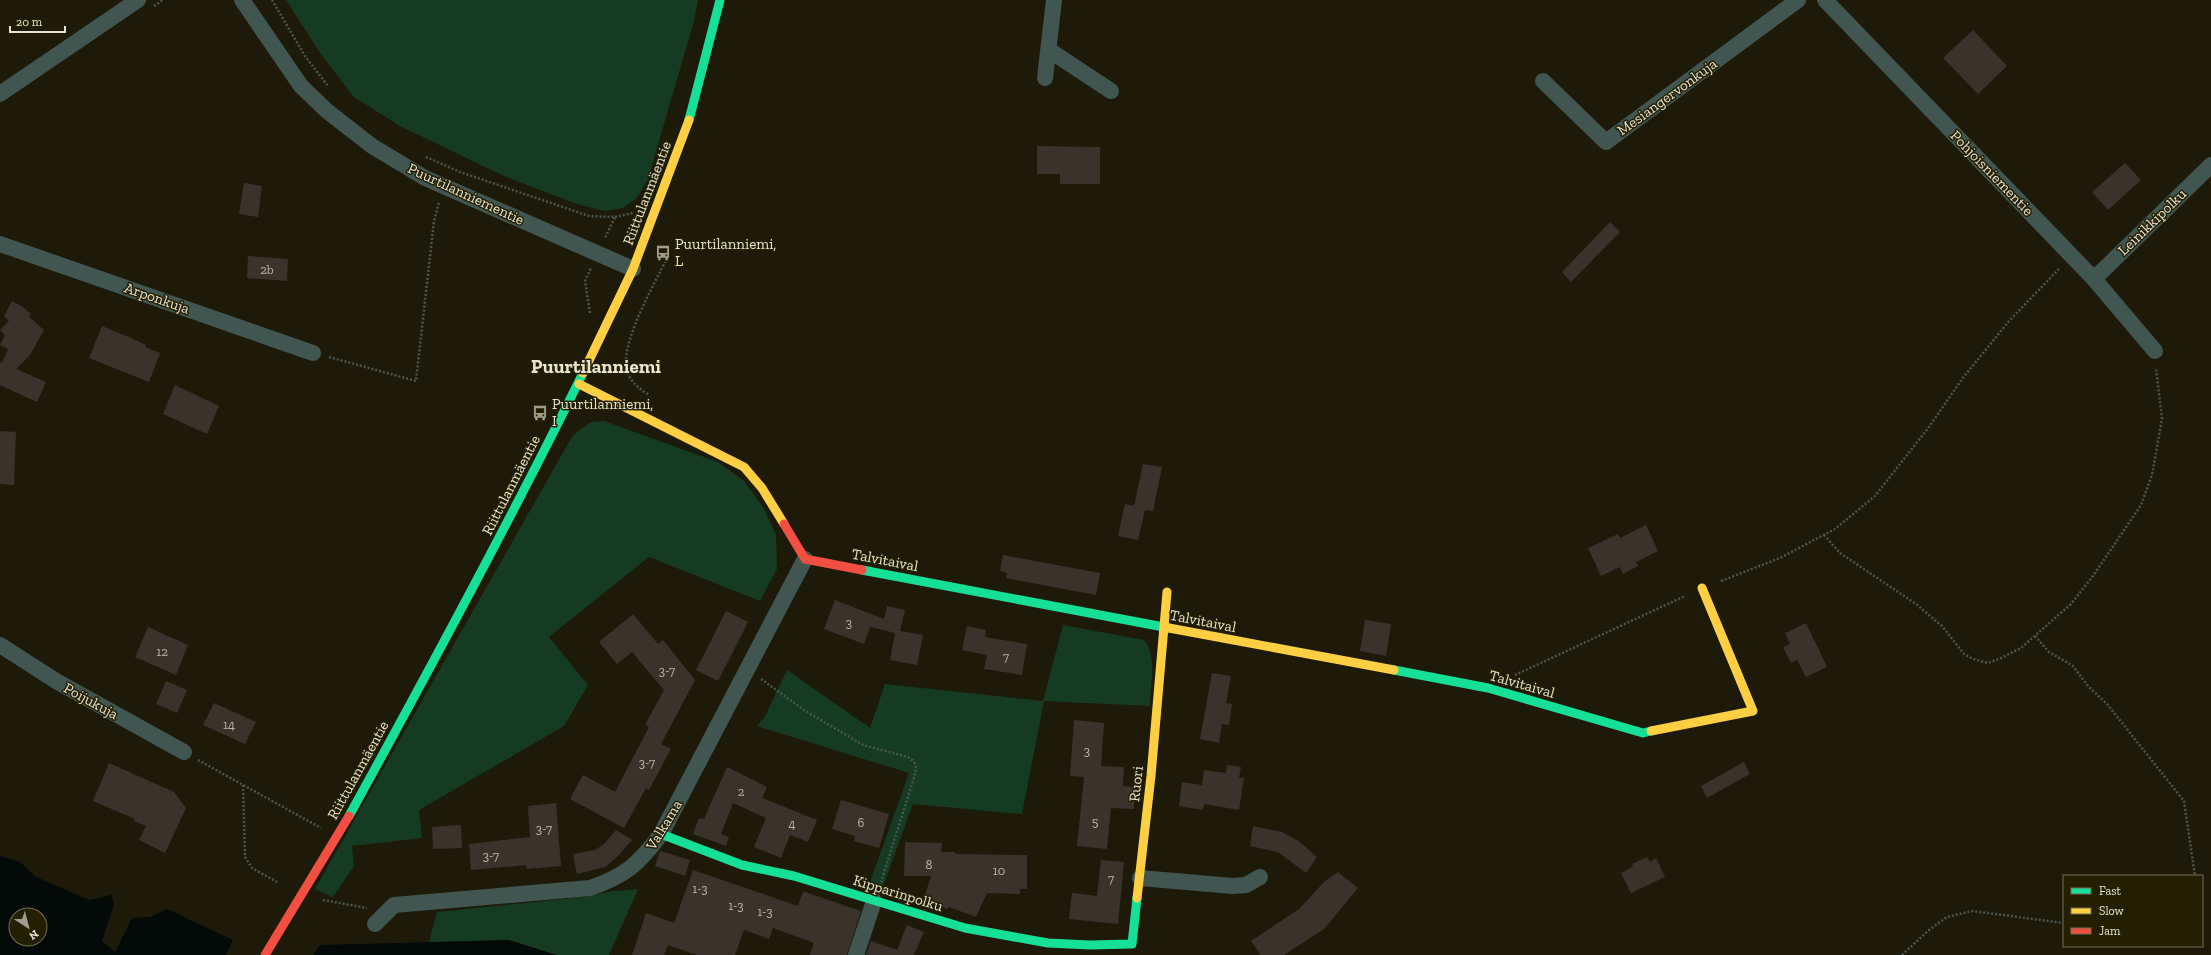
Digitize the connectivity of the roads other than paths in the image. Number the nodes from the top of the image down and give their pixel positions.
1 (138, 0) edge
2 (242, 0) edge
3 (720, 0) edge
4 (1054, 0) edge
5 (1798, 0) edge
6 (1825, 0) edge
7 (1049, 50) junction
8 (1045, 78) dead end
9 (1543, 81) dead end
10 (1111, 91) dead end
11 (0, 94) edge
12 (2211, 165) edge
13 (0, 244) edge
14 (633, 269) junction
15 (2094, 279) junction
16 (2154, 351) road end
17 (313, 353) road end
18 (579, 384) junction
19 (805, 559) junction
20 (1702, 588) road end
21 (1167, 592) dead end
22 (1164, 628) junction
23 (0, 645) edge
24 (184, 752) road end
25 (661, 834) junction
26 (1260, 877) dead end
27 (1140, 878) junction
28 (874, 901) junction
29 (374, 924) dead end
30 (1132, 944) joint
31 (264, 955) edge
32 (856, 955) edge

1 - 11 street
2 - 14 street, Puurtilanniementie
3 - 14 street, Riittulanmäentie
4 - 7 street
5 - 9 street, Mesiangervonkuja
6 - 15 street, Pohjoisniementie
7 - 8 street
7 - 10 street
12 - 15 street, Leinikkipolku
13 - 17 street, Arponkuja
14 - 18 street, Riittulanmäentie
15 - 16 street, Pohjoisniementie
18 - 19 street
18 - 31 street, Riittulanmäentie
19 - 22 street, Talvitaival
19 - 25 street, Valkama
20 - 22 street, Talvitaival
21 - 22 street, Ruori
22 - 27 street, Ruori
23 - 24 street, Poijukuja
25 - 28 street, Kipparinpolku
25 - 29 street, Valkama
26 - 27 street
27 - 30 street, Ruori
28 - 30 street, Kipparinpolku
28 - 32 street

